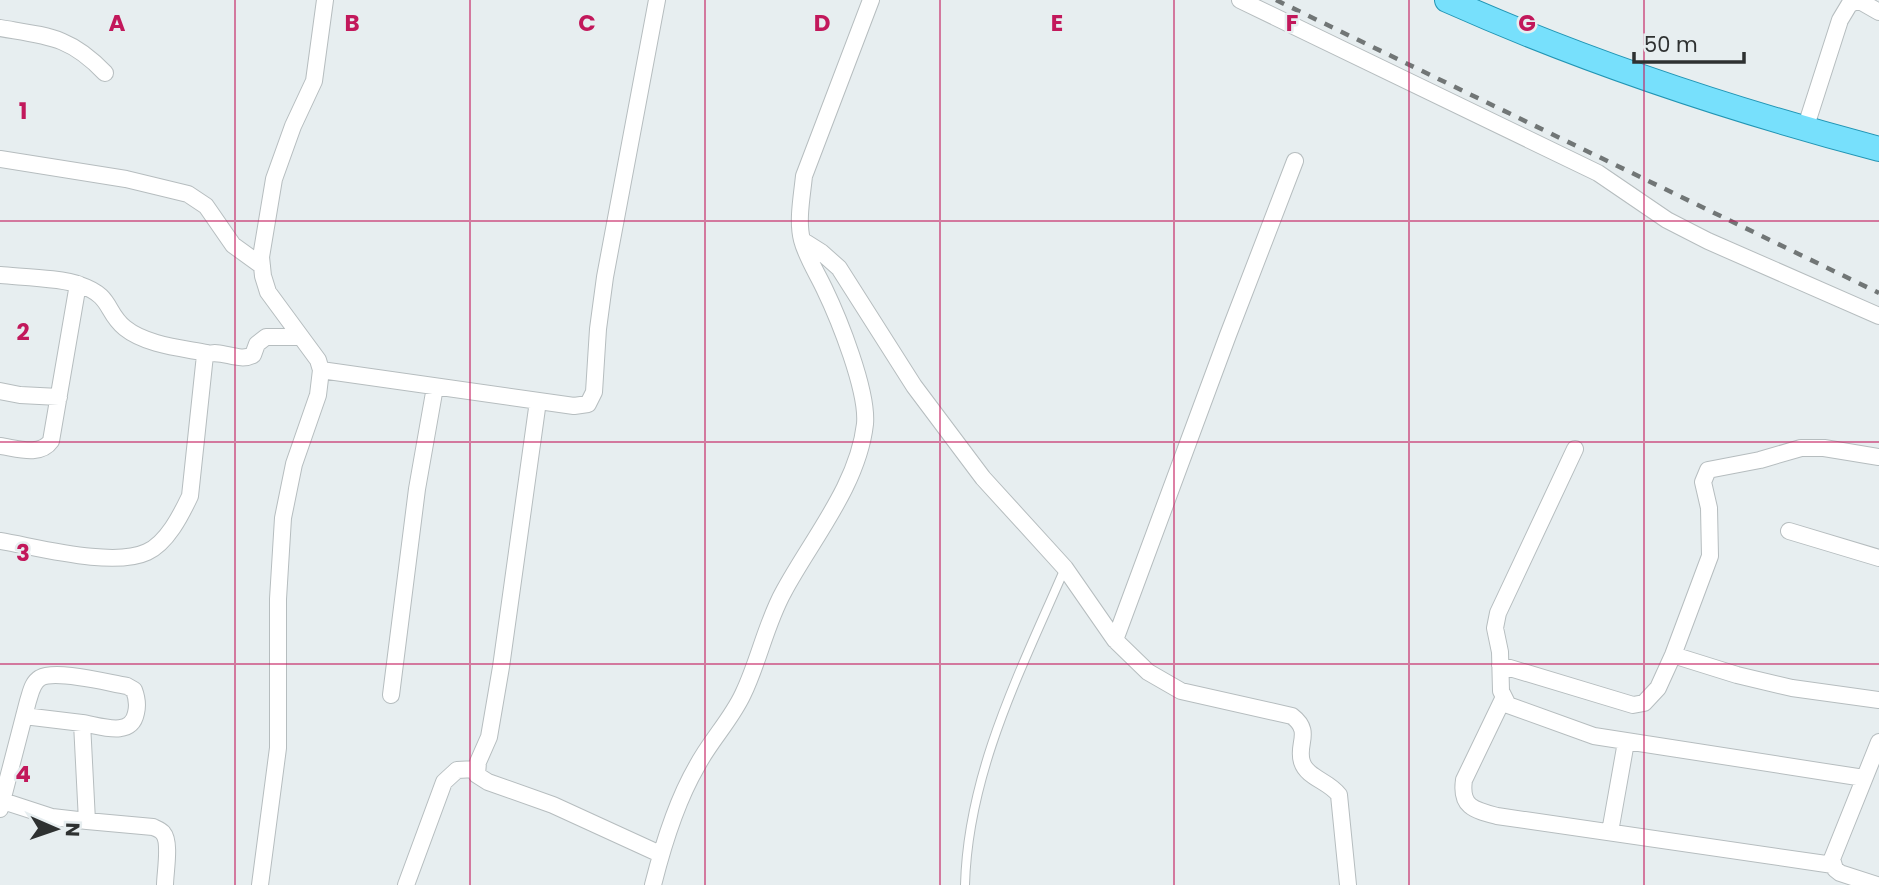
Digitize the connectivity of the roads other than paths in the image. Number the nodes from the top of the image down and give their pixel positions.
1 (325, 0) edge
2 (657, 0) edge
3 (871, 0) edge
4 (1240, 0) edge
5 (1447, 0) edge
6 (1857, 0) edge
7 (1879, 12) edge
8 (0, 28) edge
9 (104, 73) dead end
10 (1805, 129) junction
11 (1879, 149) edge
12 (0, 159) edge
13 (1295, 161) dead end
14 (801, 239) junction
15 (262, 266) junction
16 (0, 275) edge
17 (78, 284) junction
18 (1879, 316) edge
19 (299, 337) junction
20 (207, 353) junction
21 (321, 370) junction
22 (435, 387) junction
23 (0, 391) edge
24 (59, 397) junction
25 (538, 401) junction
26 (0, 446) edge
27 (1575, 449) dead end
28 (1879, 457) edge
29 (1789, 531) dead end
30 (0, 541) edge
31 (1879, 558) edge
32 (1065, 568) junction
33 (1115, 640) junction
34 (1673, 655) junction
35 (1500, 665) junction
36 (391, 695) dead end
37 (1503, 699) junction
38 (1879, 700) edge
39 (24, 716) junction
40 (82, 723) junction
41 (1626, 742) junction
42 (1879, 742) edge
43 (476, 769) junction
44 (1864, 778) junction
45 (1, 804) edge
46 (87, 821) junction
47 (1610, 832) junction
48 (660, 854) junction
49 (1833, 865) junction
50 (164, 885) edge
51 (260, 885) edge
52 (405, 885) edge
53 (653, 885) edge
54 (965, 885) edge
55 (1348, 885) edge
56 (1877, 885) edge

1 - 15 street
2 - 25 street
3 - 14 street
4 - 18 street
5 - 10 main road
6 - 7 street
6 - 10 street
8 - 9 street
10 - 11 main road
12 - 15 street
13 - 33 street
14 - 32 street
14 - 48 street
15 - 19 street
16 - 17 street
17 - 20 street
17 - 24 street
19 - 20 street
19 - 21 street
20 - 30 street
21 - 22 street
21 - 51 street
22 - 25 street
22 - 36 street
23 - 24 street
24 - 26 street
25 - 43 street
27 - 35 street
28 - 34 street
29 - 31 street
32 - 33 street
32 - 54 lane
33 - 55 street
34 - 35 street
34 - 38 street
35 - 37 street
37 - 41 street
37 - 47 street
39 - 40 street
39 - 40 street
39 - 45 street
40 - 46 street
41 - 44 street
41 - 47 street
42 - 44 street
43 - 48 street
43 - 52 street
44 - 49 street
45 - 46 street
46 - 50 street
47 - 49 street
48 - 53 street
49 - 56 street

